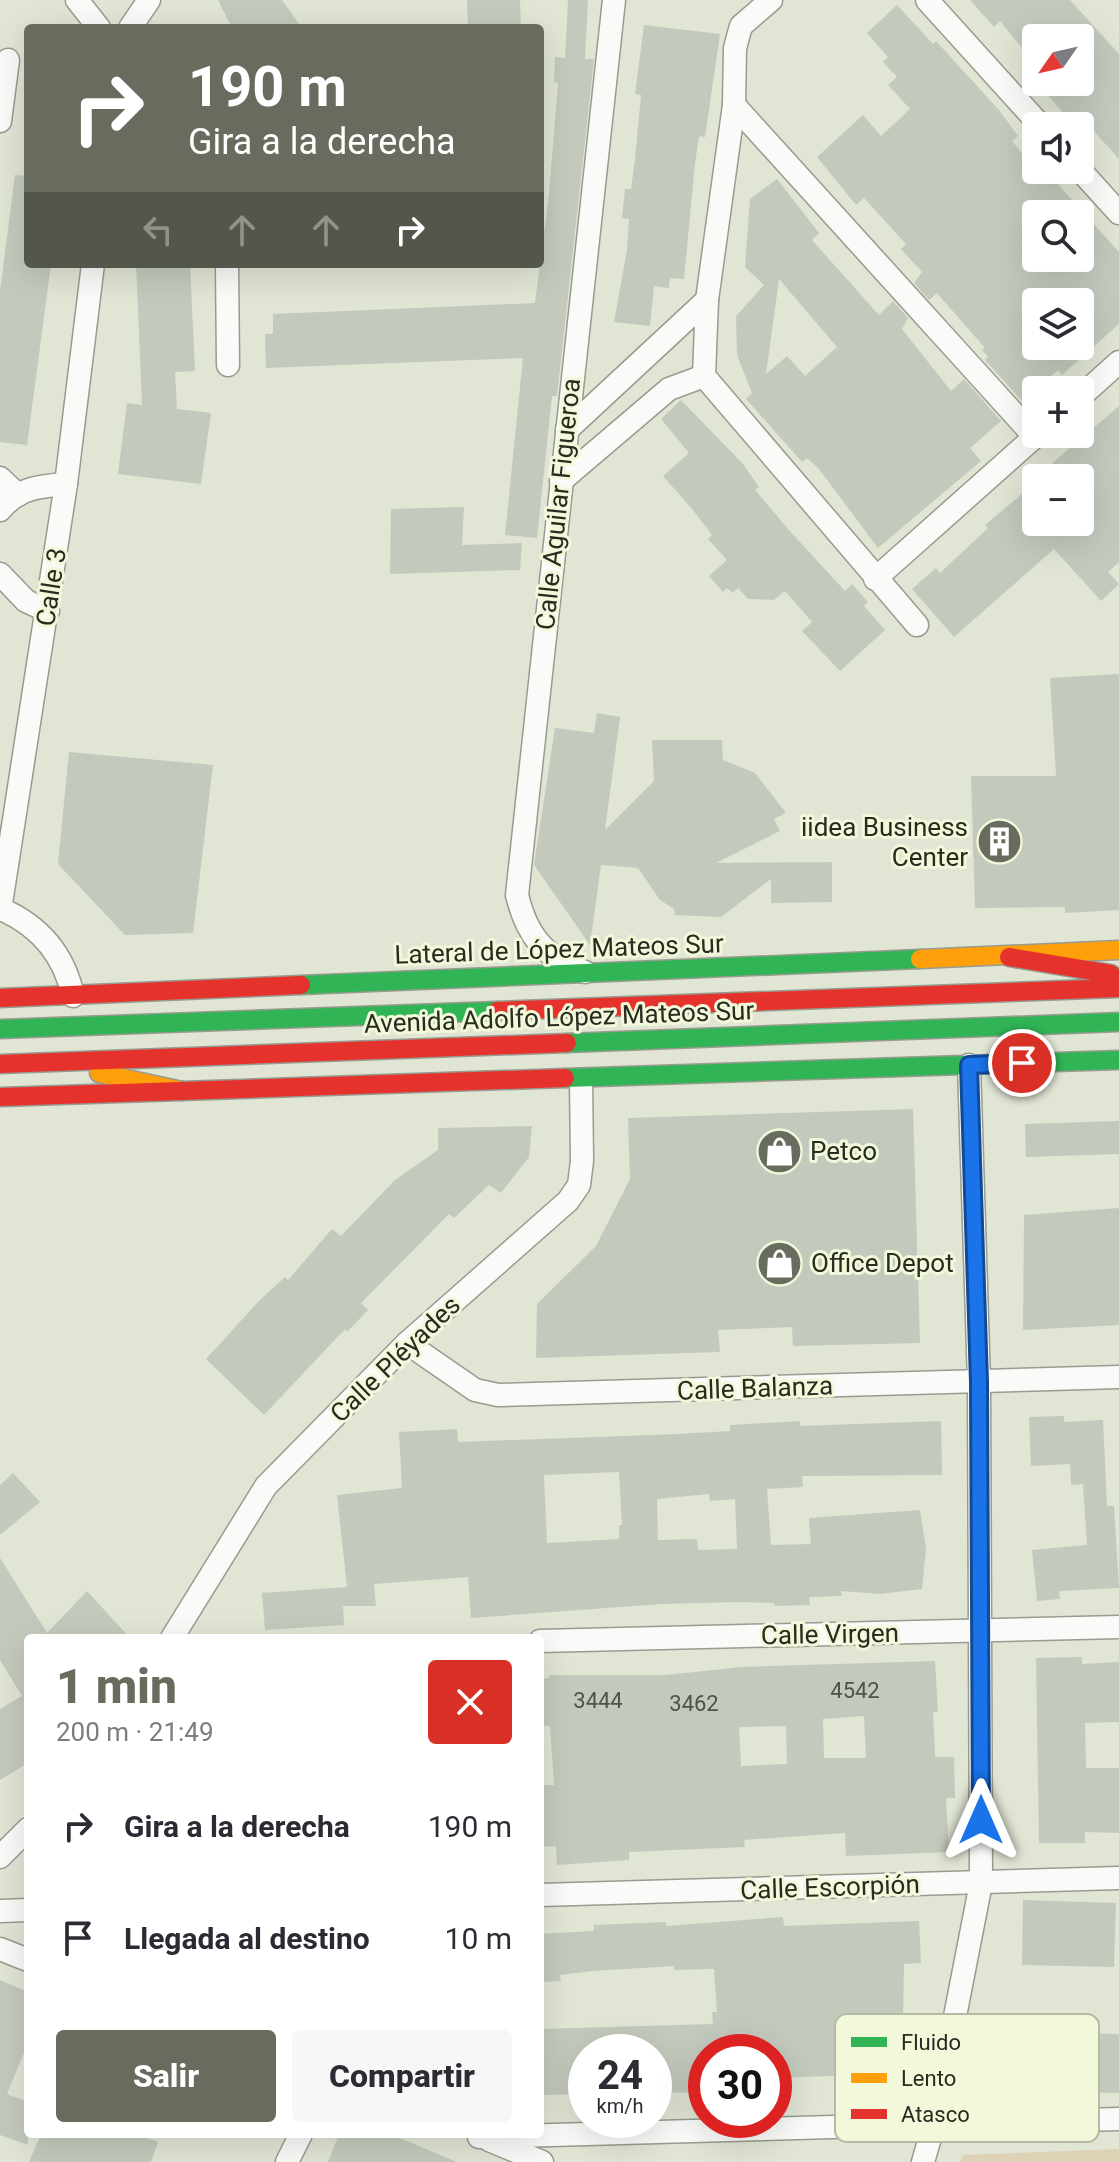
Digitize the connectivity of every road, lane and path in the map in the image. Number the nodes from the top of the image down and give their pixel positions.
1 (77, 0) edge
2 (149, 0) edge
3 (614, 0) edge
4 (771, 0) edge
5 (927, 0) edge
6 (96, 24) edge
7 (133, 24) edge
8 (8, 60) dead end
9 (734, 105) junction
10 (1028, 112) edge
11 (0, 121) edge
12 (1093, 184) edge
13 (1119, 213) edge
14 (93, 268) edge
15 (227, 268) edge
16 (707, 300) junction
17 (1119, 362) edge
18 (228, 365) dead end
19 (704, 376) junction
20 (1094, 384) edge
21 (1022, 421) edge
22 (567, 430) junction
23 (1022, 448) edge
24 (0, 478) edge
25 (561, 481) junction
26 (66, 484) junction
27 (18, 495) junction
28 (0, 510) edge
29 (0, 574) edge
30 (875, 579) junction
31 (9, 598) edge
32 (48, 611) junction
33 (917, 625) dead end
34 (9, 788) edge
35 (0, 909) edge
36 (1119, 950) edge
37 (1009, 957) junction
38 (590, 974) junction
39 (1119, 976) edge
40 (1119, 988) edge
41 (73, 996) junction
42 (0, 998) edge
43 (1119, 1022) edge
44 (0, 1029) edge
45 (1119, 1060) edge
46 (52, 1063) junction
47 (0, 1064) edge
48 (969, 1065) junction
49 (581, 1080) junction
50 (182, 1091) junction
51 (0, 1097) edge
52 (407, 1343) junction
53 (1119, 1377) edge
54 (979, 1382) junction
55 (1119, 1627) edge
56 (980, 1631) junction
57 (174, 1634) edge
58 (544, 1641) edge
59 (24, 1833) edge
60 (0, 1857) edge
61 (1119, 1878) edge
62 (981, 1883) junction
63 (544, 1895) edge
64 (24, 1910) edge
65 (0, 1911) edge
66 (0, 1949) edge
67 (24, 1958) edge
68 (955, 2014) edge
69 (1119, 2119) edge
70 (1099, 2120) edge
71 (835, 2126) edge
72 (544, 2133) edge
73 (299, 2138) edge
74 (483, 2138) edge
75 (929, 2142) edge
76 (287, 2162) edge
77 (542, 2162) edge
78 (923, 2162) edge

1 - 6 street
2 - 7 street
3 - 22 street, Calle Aguilar Figueroa
4 - 9 street
5 - 10 street
8 - 11 street
9 - 16 street
9 - 21 street
12 - 13 street
14 - 26 street, Calle 3
15 - 18 street
16 - 19 street
16 - 22 street
17 - 20 street
19 - 25 street
19 - 30 street
22 - 25 street, Calle Aguilar Figueroa
23 - 30 street
24 - 27 street
25 - 38 street, Calle Aguilar Figueroa
26 - 27 street
26 - 32 street, Calle 3
27 - 28 street
29 - 31 street
30 - 33 street
31 - 32 street
32 - 34 street, Calle 3
34 - 35 street, Calle 3
35 - 41 street, Calle 3
36 - 37 main road, Lateral de López Mateos Sur
37 - 38 main road, Lateral de López Mateos Sur
37 - 39 main road
38 - 41 main road, Lateral de López Mateos Sur
40 - 44 main road, Avenida Adolfo López Mateos Sur
41 - 42 main road, Lateral de López Mateos Sur
43 - 46 main road, Avenida Adolfo López Mateos Sur
45 - 48 main road
46 - 47 main road, Avenida Adolfo López Mateos Sur
46 - 50 main road
48 - 49 main road
48 - 54 street
49 - 50 main road
49 - 52 street, Calle Pléyades
50 - 51 main road
52 - 54 street, Calle Balanza
52 - 57 street, Calle Pléyades
53 - 54 street, Calle Balanza
54 - 56 street
55 - 56 street, Calle Virgen
56 - 58 street, Calle Virgen
56 - 62 street
59 - 60 street
61 - 62 street, Calle Escorpión
62 - 63 street, Calle Escorpión
62 - 68 street
64 - 65 street
66 - 67 street
69 - 70 street
71 - 72 street
73 - 76 street
74 - 77 street
75 - 78 street

